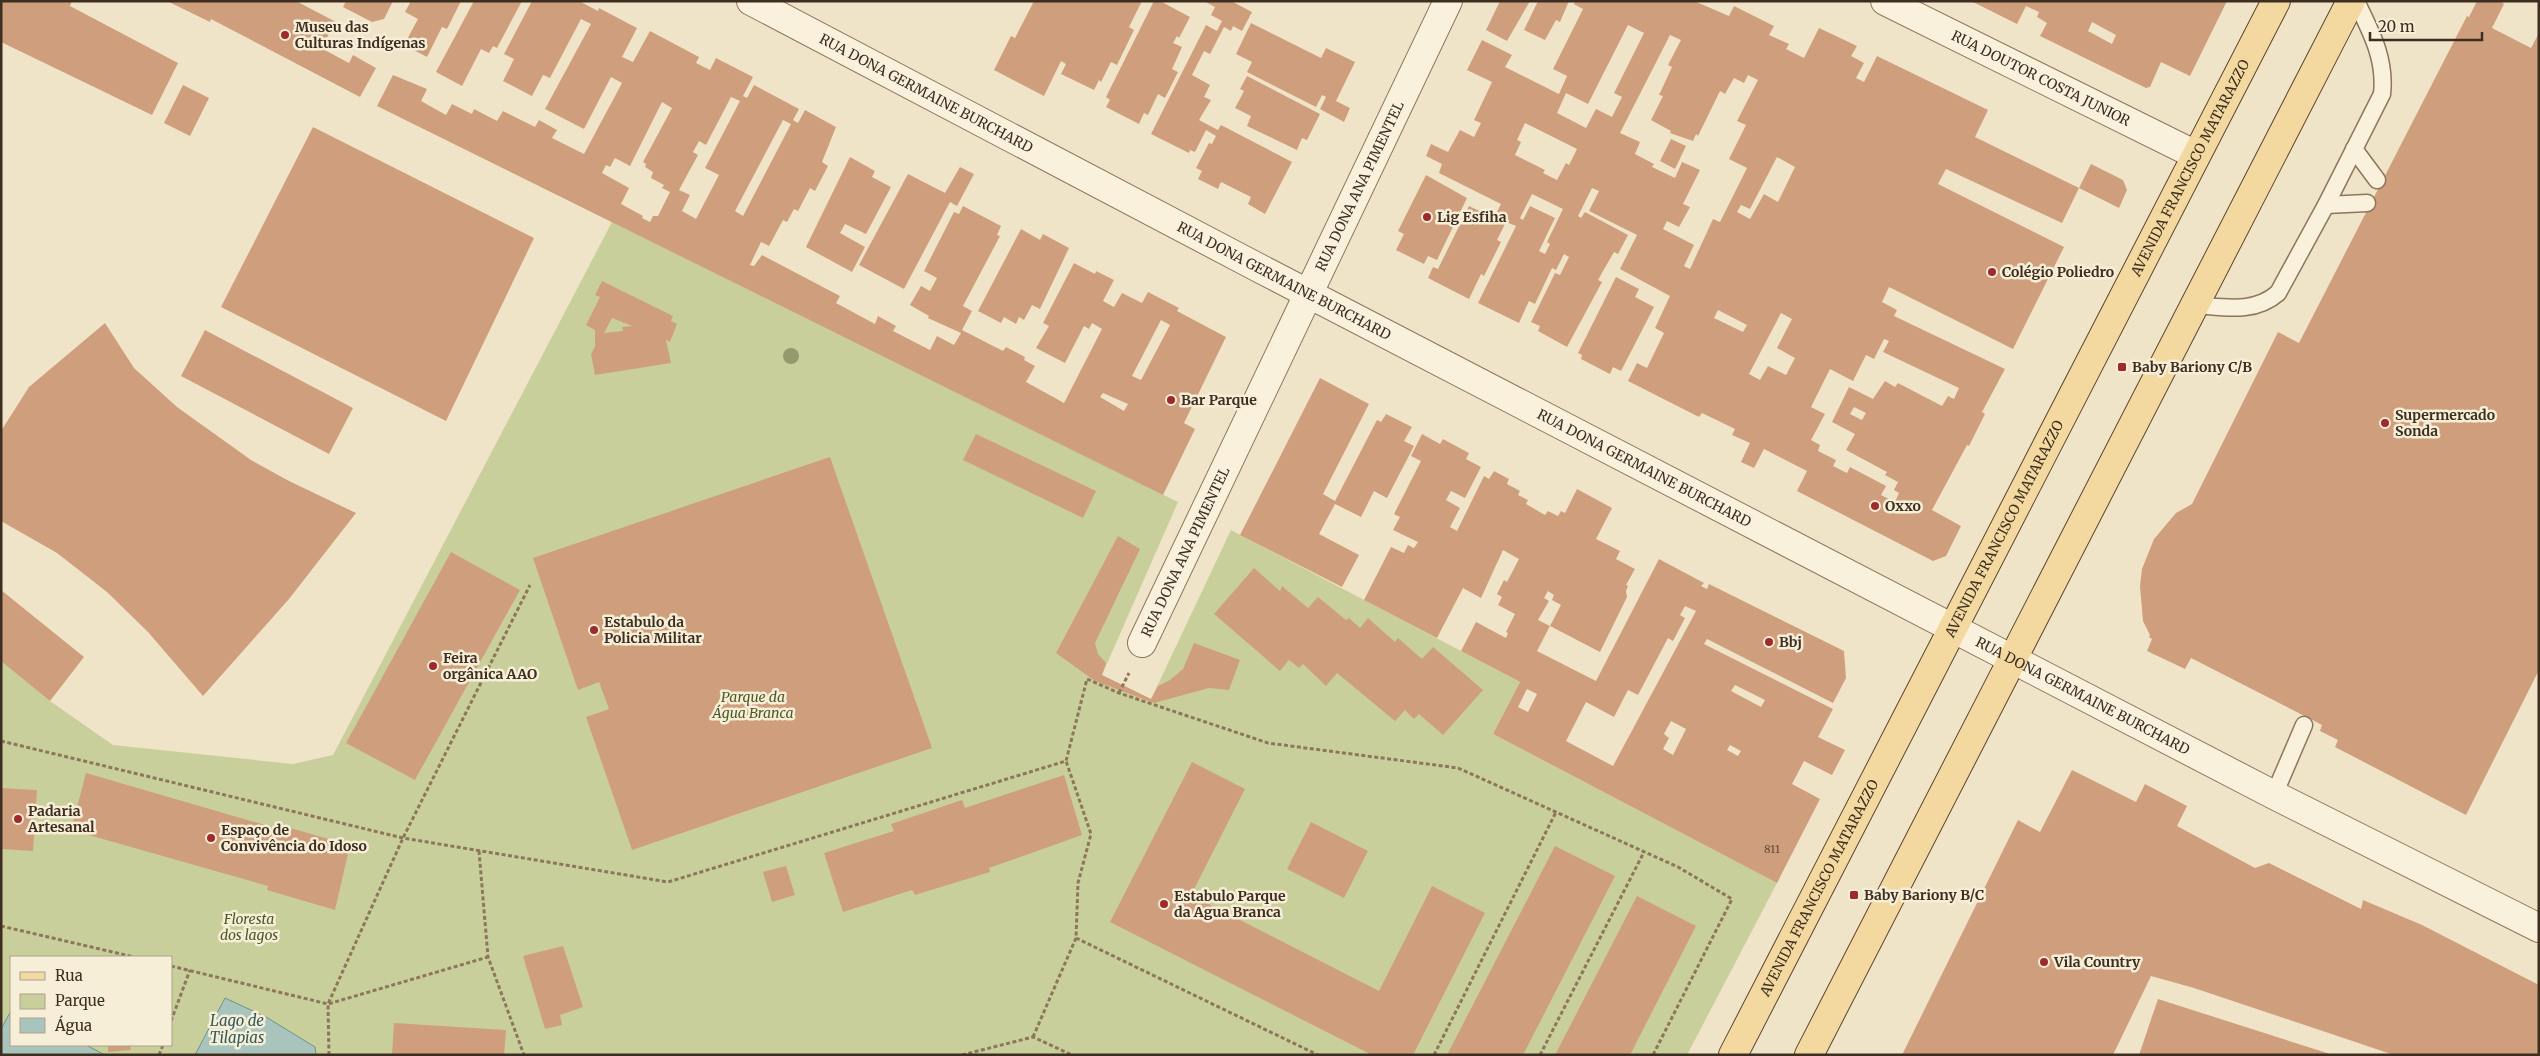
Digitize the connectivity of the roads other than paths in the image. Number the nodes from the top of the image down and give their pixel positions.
1 (751, 1) edge
2 (1448, 1) edge
3 (1885, 1) edge
4 (2276, 1) edge
5 (2351, 1) edge
6 (2356, 1) edge
7 (2354, 149) junction
8 (2196, 155) junction
9 (2377, 180) dead end
10 (2367, 202) dead end
11 (2326, 205) junction
12 (1308, 293) junction
13 (2194, 305) junction
14 (1953, 626) junction
15 (1142, 643) dead end
16 (2012, 657) junction
17 (2304, 725) dead end
18 (2274, 795) junction
19 (2539, 928) edge
20 (1733, 1055) edge
21 (1809, 1055) edge

1 - 12 street, RUA DONA GERMAINE BURCHARD
2 - 12 street, RUA DONA ANA PIMENTEL
3 - 8 street, RUA DOUTOR COSTA JUNIOR
4 - 8 main road, AVENIDA FRANCISCO MATARAZZO
5 - 13 main road
6 - 7 lane
7 - 9 lane
7 - 11 lane
8 - 14 main road, AVENIDA FRANCISCO MATARAZZO
10 - 11 lane
11 - 13 lane
12 - 14 street, RUA DONA GERMAINE BURCHARD
12 - 15 street, RUA DONA ANA PIMENTEL
13 - 16 main road
14 - 16 street, RUA DONA GERMAINE BURCHARD
14 - 20 main road, AVENIDA FRANCISCO MATARAZZO
16 - 18 street, RUA DONA GERMAINE BURCHARD
16 - 21 main road
17 - 18 lane
18 - 19 street, RUA DONA GERMAINE BURCHARD

